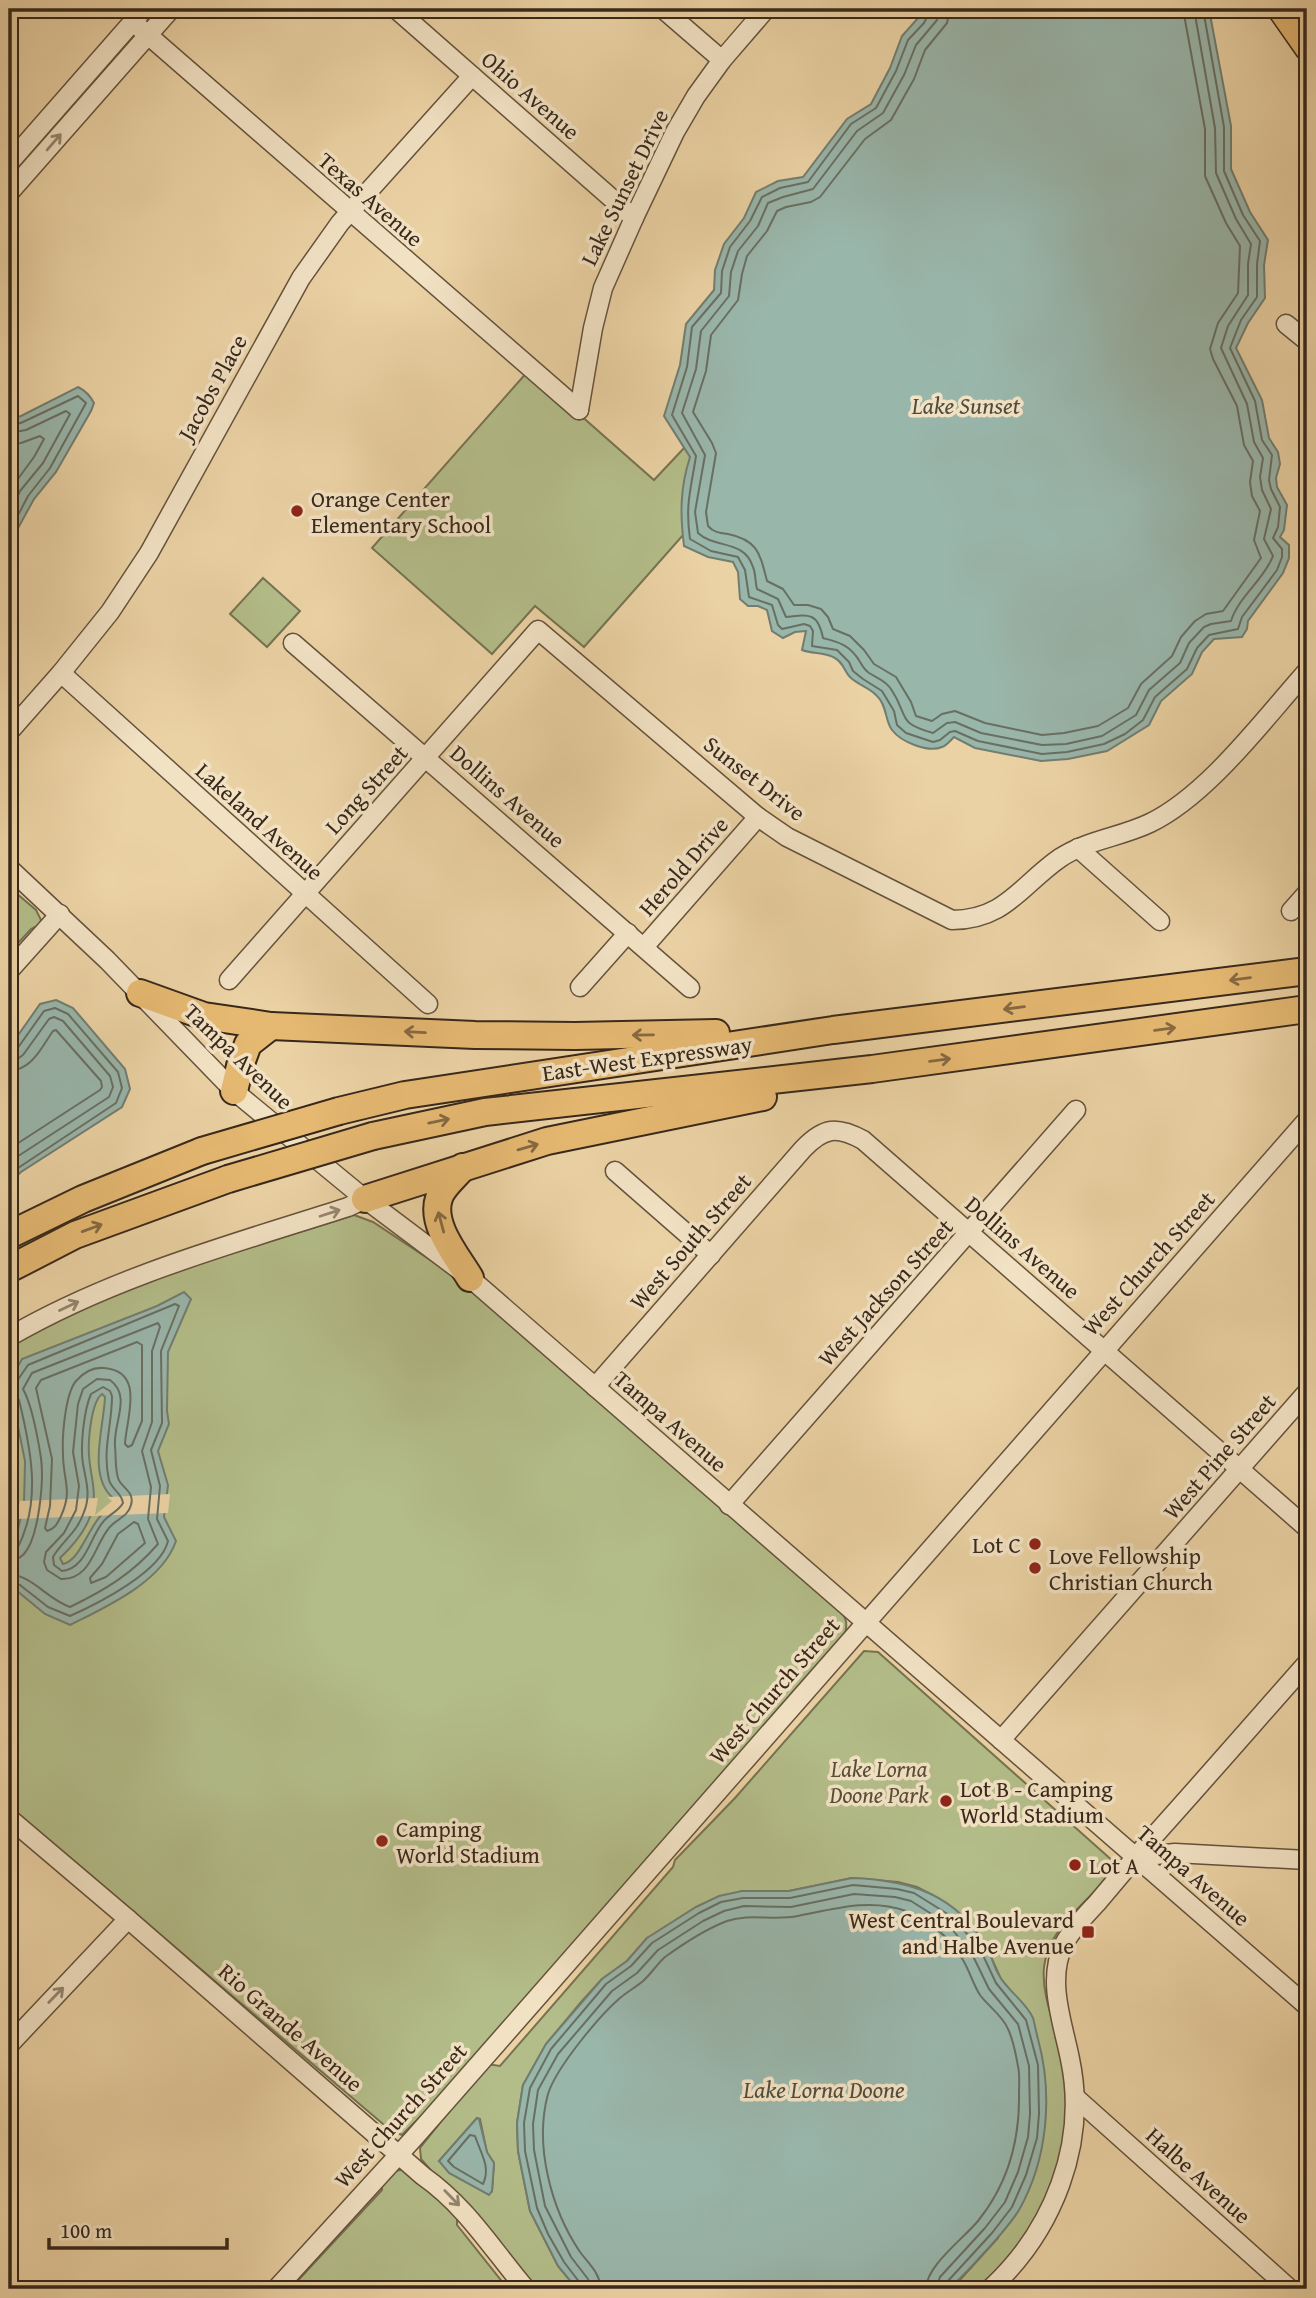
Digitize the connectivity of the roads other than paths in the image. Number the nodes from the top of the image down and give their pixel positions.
1 (171, 9) edge
2 (396, 9) edge
3 (663, 9) edge
4 (766, 9) edge
5 (1279, 9) edge
6 (139, 15) edge
7 (148, 36) junction
8 (1307, 49) edge
9 (722, 60) junction
10 (472, 76) junction
11 (9, 163) edge
12 (9, 193) edge
13 (349, 213) junction
14 (634, 218) junction
15 (1286, 324) dead end
16 (1307, 341) edge
17 (579, 410) joint
18 (538, 630) joint
19 (293, 643) dead end
20 (61, 673) junction
21 (1305, 677) edge
22 (9, 732) edge
23 (427, 758) junction
24 (758, 817) junction
25 (1078, 848) junction
26 (9, 868) edge
27 (1307, 892) edge
28 (305, 894) junction
29 (1291, 911) dead end
30 (60, 914) junction
31 (1160, 921) dead end
32 (628, 933) junction
33 (644, 947) junction
34 (9, 971) edge
35 (1307, 971) edge
36 (229, 979) dead end
37 (580, 987) dead end
38 (690, 988) dead end
39 (140, 993) junction
40 (428, 1004) dead end
41 (1307, 1009) edge
42 (271, 1026) junction
43 (833, 1030) junction
44 (872, 1069) junction
45 (234, 1091) junction
46 (1076, 1110) dead end
47 (1307, 1120) edge
48 (827, 1131) joint
49 (463, 1167) junction
50 (615, 1171) dead end
51 (365, 1199) junction
52 (970, 1234) junction
53 (9, 1235) edge
54 (710, 1255) junction
55 (9, 1269) edge
56 (470, 1278) junction
57 (9, 1337) edge
58 (1104, 1349) junction
59 (595, 1387) junction
60 (1307, 1392) edge
61 (1240, 1470) junction
62 (729, 1505) junction
63 (1307, 1528) edge
64 (867, 1621) junction
65 (1307, 1663) edge
66 (1001, 1740) junction
67 (9, 1818) edge
68 (1136, 1857) junction
69 (1307, 1860) edge
70 (128, 1919) junction
71 (1307, 2006) edge
72 (9, 2045) edge
73 (1075, 2098) junction
74 (400, 2154) junction
75 (276, 2289) edge
76 (526, 2289) edge
77 (990, 2289) edge
78 (1290, 2289) edge

1 - 7 street
2 - 10 street, Ohio Avenue
3 - 9 street
4 - 9 street, Lake Sunset Drive
5 - 8 main road
6 - 7 street, Texas Avenue
6 - 11 street
12 -> 7 street
7 - 13 street, Texas Avenue
9 - 14 street, Lake Sunset Drive
10 - 13 street, Jacobs Place
10 - 14 street, Ohio Avenue
13 - 17 street, Texas Avenue
13 - 20 street, Jacobs Place
14 - 17 street, Lake Sunset Drive
15 - 16 street
18 - 23 street, Long Street
18 - 24 street, Sunset Drive
19 - 23 street, Dollins Avenue
20 - 22 street, Jacobs Place
20 - 28 street, Lakeland Avenue
21 - 25 street
23 - 28 street, Long Street
23 - 32 street, Dollins Avenue
24 - 25 street, Sunset Drive
24 - 33 street, Herold Drive
25 - 31 street
26 - 30 street, Tampa Avenue
27 - 29 street
28 - 36 street, Long Street
28 - 40 street, Lakeland Avenue
30 - 34 street
30 - 39 street, Tampa Avenue
32 - 33 street, Dollins Avenue
32 - 37 street, Herold Drive
33 - 38 street, Dollins Avenue
35 -> 43 highway, East-West Expressway
39 - 42 highway
39 - 45 street, Tampa Avenue
44 -> 41 highway, East-West Expressway
43 -> 42 highway
42 - 45 highway
43 - 53 highway, East-West Expressway, bridge
49 -> 44 highway
55 -> 44 highway, East-West Expressway, bridge
45 - 51 street, Tampa Avenue
46 - 52 street, West Jackson Street
47 - 58 street, West Church Street
48 - 52 street, Dollins Avenue
48 - 54 street, West South Street
49 - 51 highway
56 -> 49 highway
50 - 54 street
51 - 56 street, Tampa Avenue
57 -> 51 street
52 - 58 street, Dollins Avenue
52 - 62 street, West Jackson Street
54 - 59 street, West South Street
56 - 59 street, Tampa Avenue
58 - 61 street, Dollins Avenue
58 - 64 street, West Church Street
59 - 62 street, Tampa Avenue
60 - 61 street, West Pine Street
61 - 63 street, Dollins Avenue
61 - 66 street, West Pine Street
62 - 64 street, Tampa Avenue
64 - 66 street, Tampa Avenue
64 - 74 street, West Church Street
65 - 68 street
66 - 68 street, Tampa Avenue
67 - 70 street, Rio Grande Avenue
68 - 69 street
68 - 71 street, Tampa Avenue
68 - 73 street
72 -> 70 street
70 - 74 street, Rio Grande Avenue
73 - 77 street
73 - 78 street, Halbe Avenue
74 - 75 street, West Church Street
74 -> 76 street, Rio Grande Avenue

